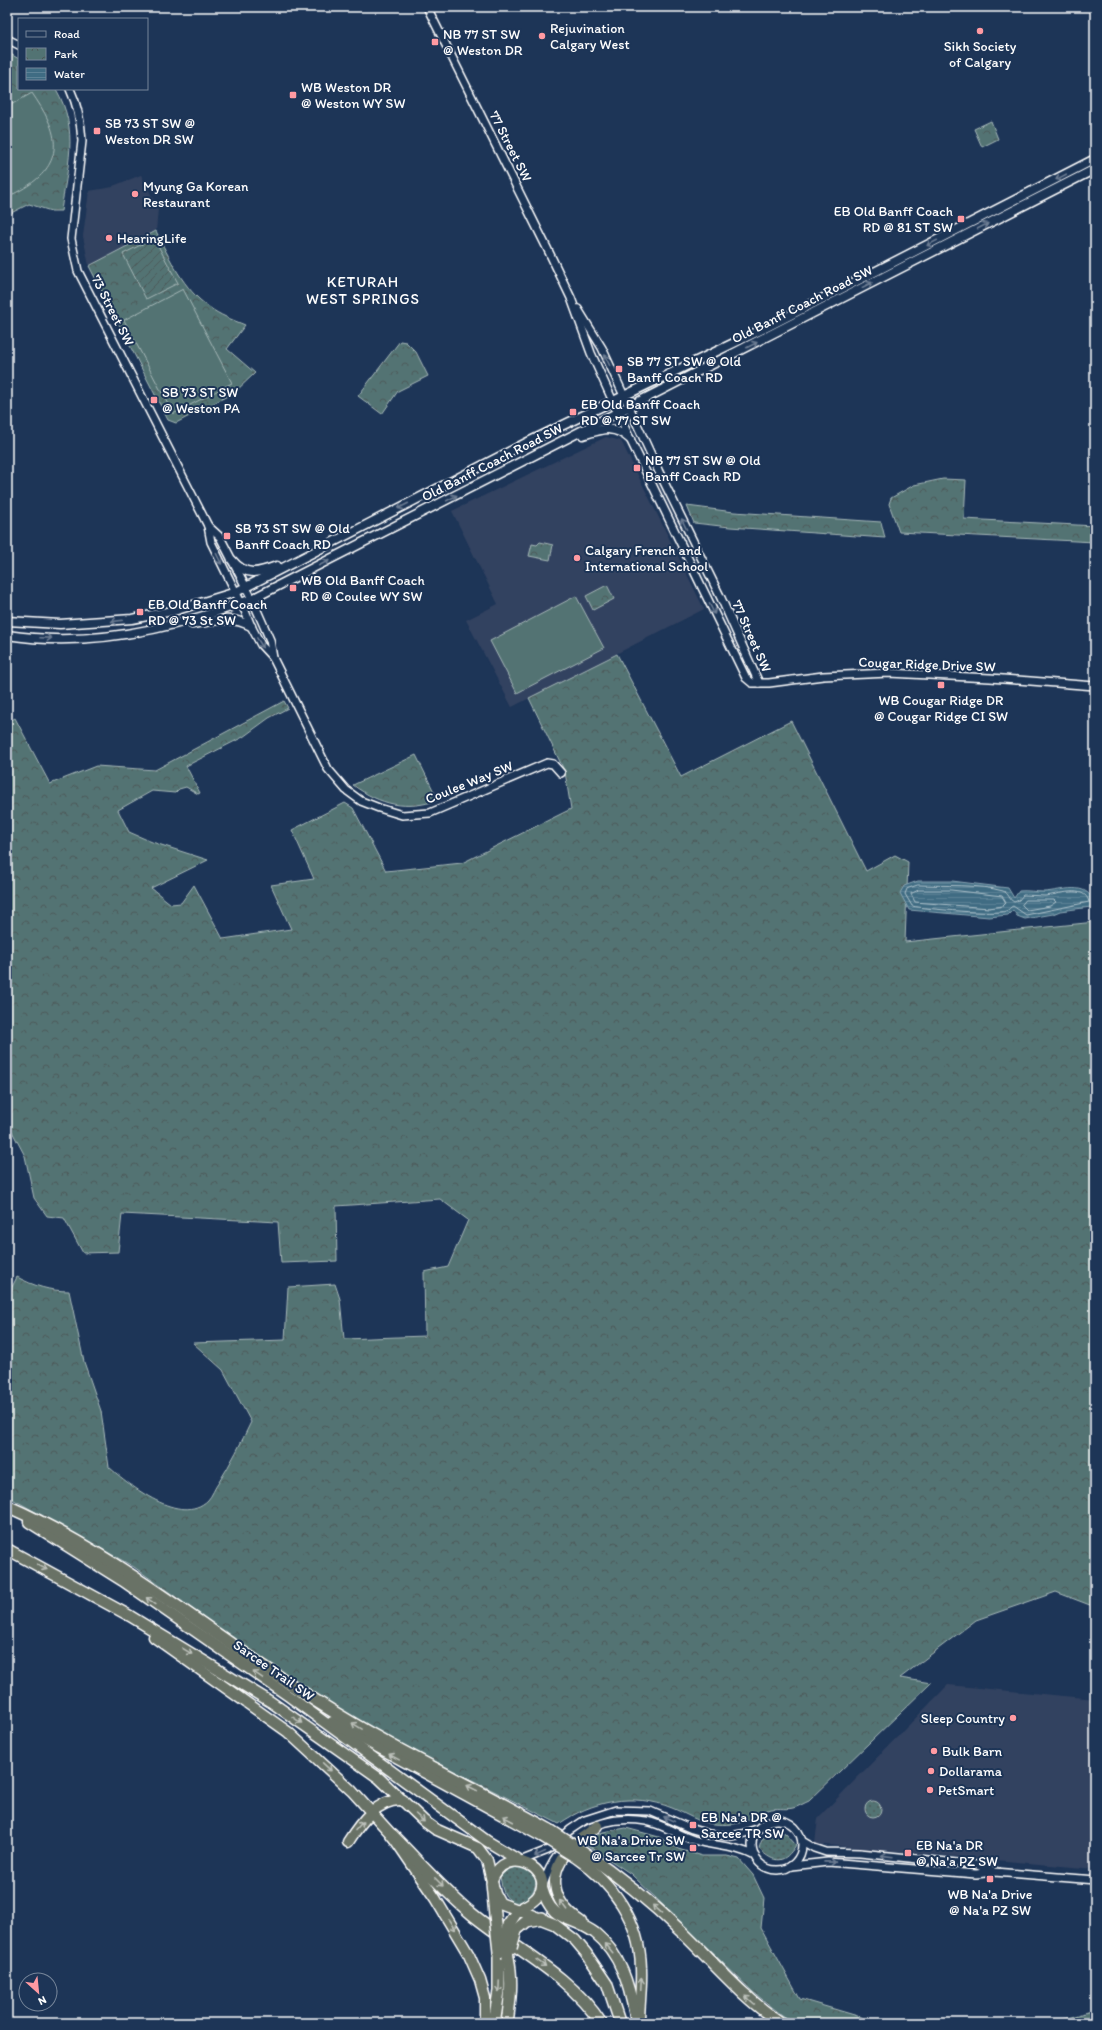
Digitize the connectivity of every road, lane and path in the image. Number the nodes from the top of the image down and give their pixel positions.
1 (427, 7) edge
2 (7, 39) edge
3 (18, 44) edge
4 (70, 90) edge
5 (1095, 159) edge
6 (1095, 169) edge
7 (571, 298) junction
8 (625, 396) junction
9 (613, 401) junction
10 (630, 408) junction
11 (619, 413) junction
12 (630, 439) junction
13 (536, 454) junction
14 (208, 526) junction
15 (306, 556) junction
16 (232, 560) junction
17 (246, 587) junction
18 (236, 592) junction
19 (252, 599) junction
20 (241, 603) junction
21 (7, 621) edge
22 (251, 626) junction
23 (162, 628) junction
24 (7, 635) edge
25 (273, 658) junction
26 (759, 683) junction
27 (1095, 686) edge
28 (560, 773) dead end
29 (7, 1507) edge
30 (7, 1549) edge
31 (130, 1616) junction
32 (290, 1697) junction
33 (402, 1800) junction
34 (372, 1812) junction
35 (597, 1826) junction
36 (760, 1828) junction
37 (546, 1834) junction
38 (392, 1835) junction
39 (802, 1841) junction
40 (348, 1842) dead end
41 (578, 1854) junction
42 (755, 1856) junction
43 (520, 1861) junction
44 (791, 1866) junction
45 (994, 1872) junction
46 (1095, 1880) edge
47 (492, 1882) junction
48 (542, 1888) junction
49 (518, 1910) junction
50 (542, 1918) junction
51 (512, 1928) junction
52 (591, 1931) junction
53 (507, 1959) junction
54 (485, 2023) edge
55 (494, 2023) edge
56 (507, 2023) edge
57 (601, 2023) edge
58 (620, 2023) edge
59 (636, 2023) edge
60 (640, 2023) edge
61 (781, 2023) edge

1 - 7 street, 77 Street SW
2 - 3 street
4 - 14 street, 73 Street SW
5 -> 8 main road, Old Banff Coach Road SW
10 -> 6 main road, Old Banff Coach Road SW
8 -> 7 street, 77 Street SW
7 - 9 street, 77 Street SW
8 - 9 main road, Old Banff Coach Road SW
8 - 10 street, 77 Street SW
9 - 11 street, 77 Street SW
9 -> 15 main road, Old Banff Coach Road SW
10 - 11 main road, Old Banff Coach Road SW
26 -> 10 street, 77 Street SW
11 - 12 street, 77 Street SW
11 - 13 main road, Old Banff Coach Road SW
12 - 13 main road
12 -> 26 street, 77 Street SW
19 -> 13 main road, Old Banff Coach Road SW
14 - 16 street, 73 Street SW
14 -> 18 street, 73 Street SW
15 - 16 main road
15 - 17 main road, Old Banff Coach Road SW
16 - 17 street, 73 Street SW
17 - 18 main road, Old Banff Coach Road SW
17 - 19 street, 73 Street SW
18 - 20 street, 73 Street SW
18 -> 21 main road, Old Banff Coach Road SW
19 - 20 main road, Old Banff Coach Road SW
19 - 25 street, 73 Street SW
20 - 22 street, 73 Street SW
20 - 23 main road, Old Banff Coach Road SW
22 - 23 main road
22 -> 25 street, 73 Street SW
24 -> 23 main road, Old Banff Coach Road SW
25 - 28 street, Coulee Way SW
26 - 27 street, Cougar Ridge Drive SW
32 -> 29 highway, Sarcee Trail SW
37 -> 29 highway
30 -> 31 highway, Sarcee Trail SW
31 -> 33 highway, Sarcee Trail SW
31 -> 34 highway
37 -> 32 highway
32 - 43 highway, Sarcee Trail SW
33 - 34 highway
33 -> 47 highway, Sarcee Trail SW
34 - 38 highway
40 -> 34 highway
35 - 42 street
35 - 48 street
52 -> 35 highway
36 - 39 street
36 - 42 street
36 -> 43 street
37 - 41 highway, bridge
38 -> 54 highway
38 -> 57 highway
39 - 44 street
45 -> 39 street
60 -> 41 highway
61 -> 41 highway
42 - 44 street
43 - 47 highway
43 - 48 highway
44 -> 45 street
45 - 46 street
47 - 49 highway
47 - 53 highway, bridge
48 - 49 highway
48 - 52 highway
49 - 50 highway
49 - 51 highway
50 - 51 highway
50 - 58 highway
51 - 53 highway, bridge
59 -> 52 highway
53 -> 55 highway
53 - 56 highway

